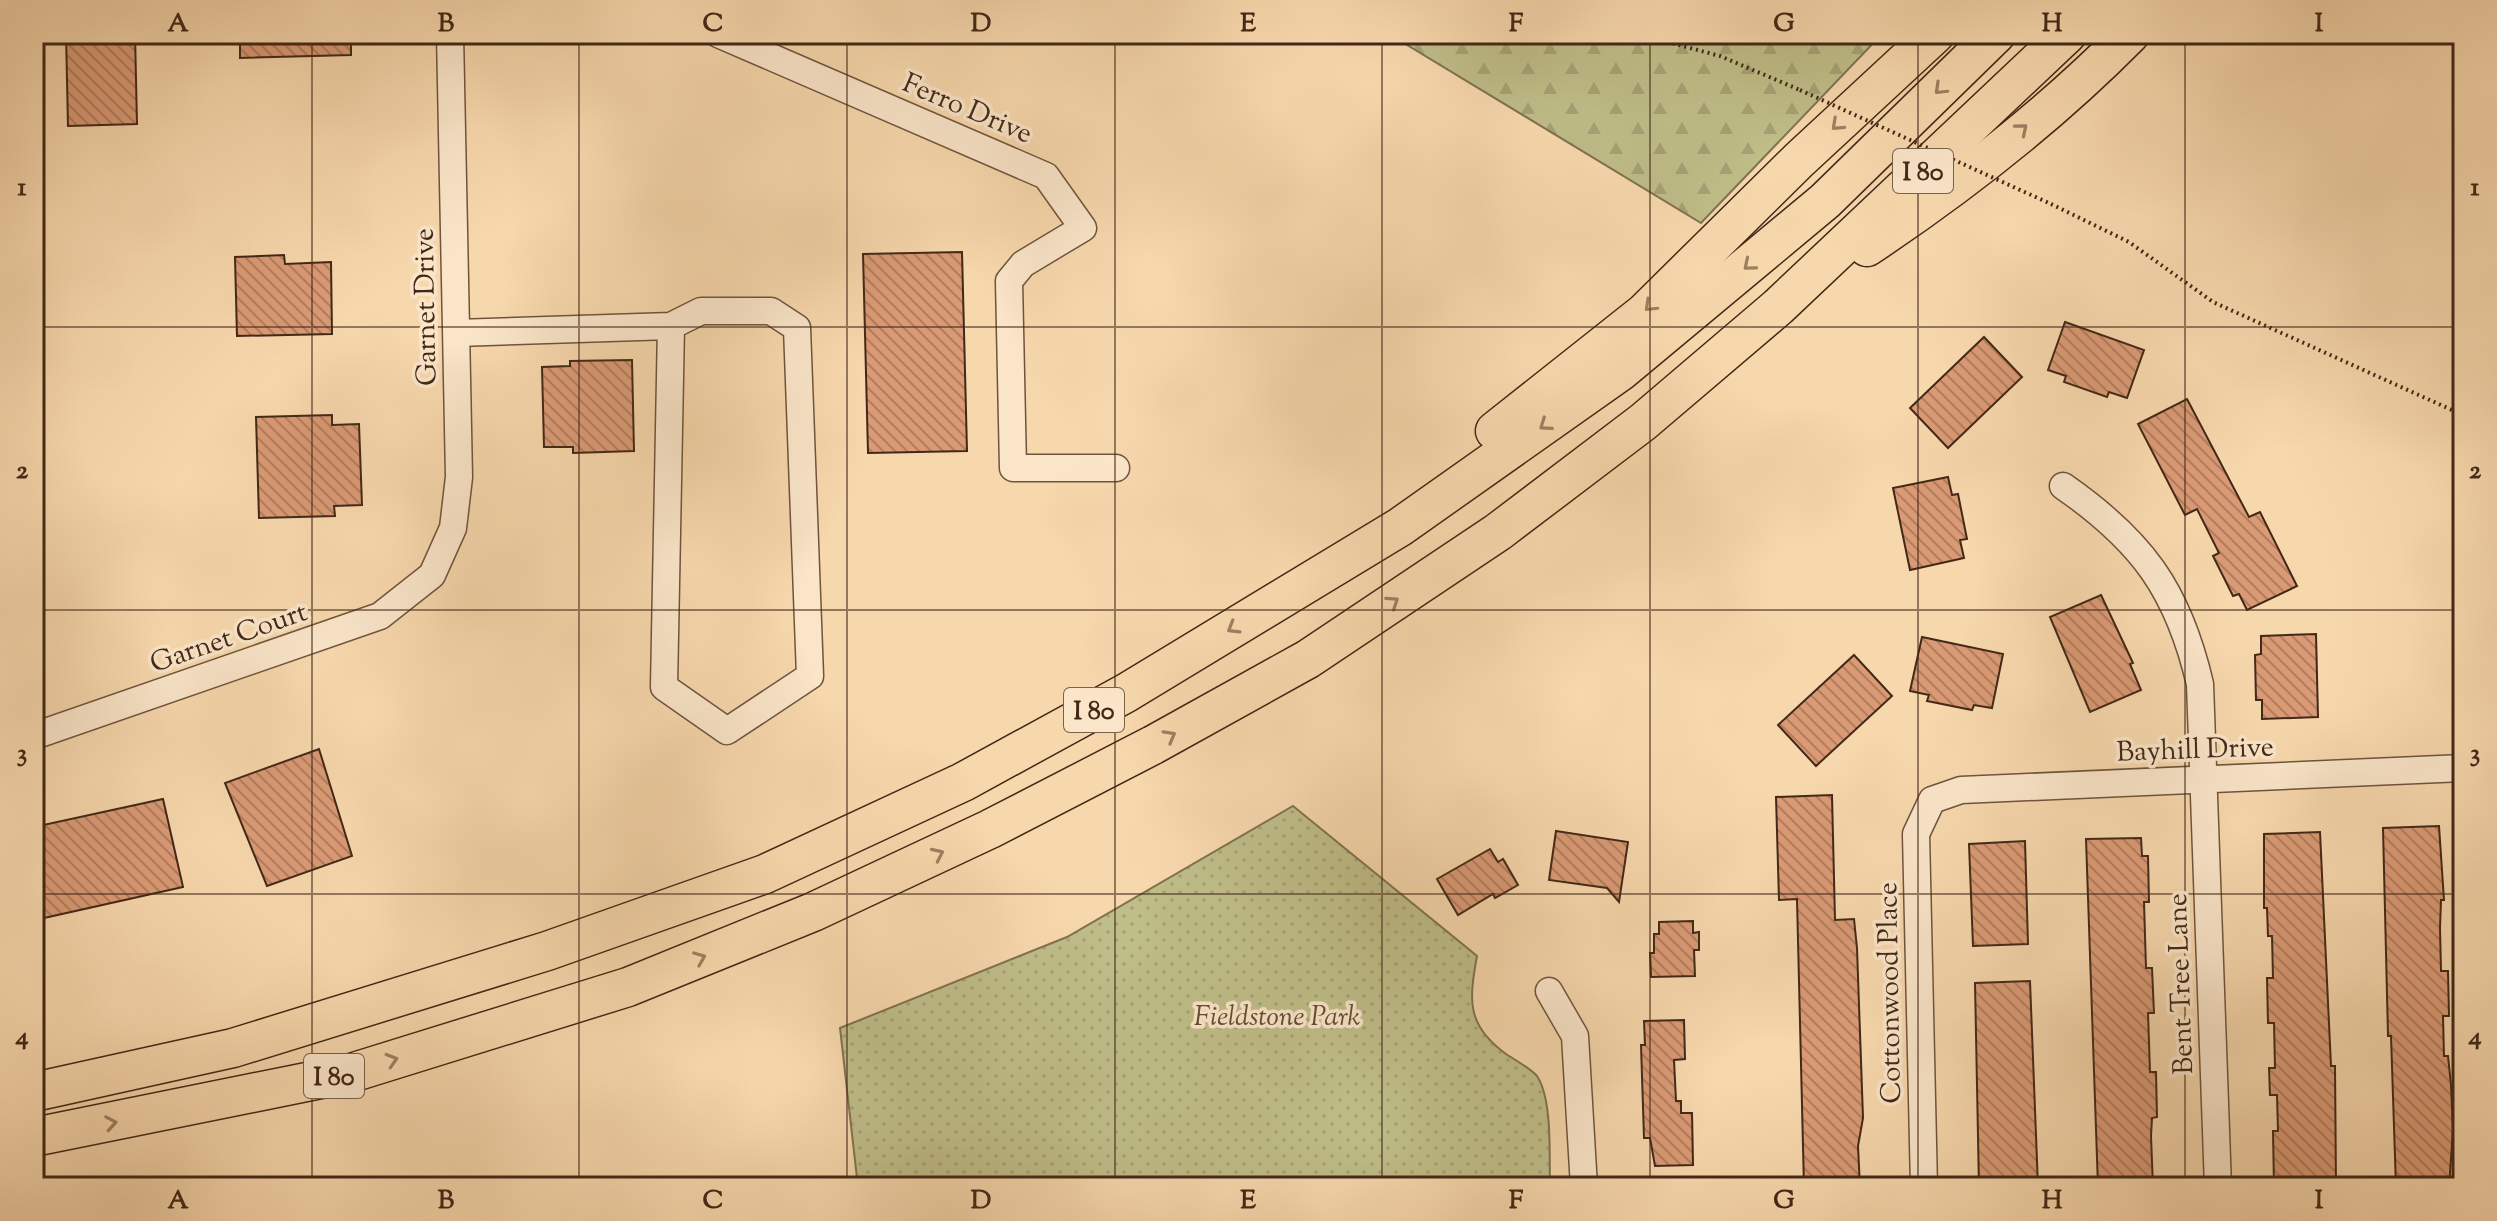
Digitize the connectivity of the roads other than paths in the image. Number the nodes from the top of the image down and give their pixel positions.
1 (450, 34) edge
2 (718, 34) edge
3 (1935, 34) edge
4 (1996, 34) edge
5 (2067, 34) edge
6 (2130, 34) edge
7 (1778, 307) junction
8 (671, 326) junction
9 (457, 333) junction
10 (1116, 468) dead end
11 (2063, 486) dead end
12 (432, 575) joint
13 (1288, 595) junction
14 (34, 736) edge
15 (2463, 768) edge
16 (2204, 779) junction
17 (1932, 800) joint
18 (1549, 991) dead end
19 (34, 1092) edge
20 (34, 1137) edge
21 (1584, 1187) edge
22 (1924, 1187) edge
23 (2218, 1187) edge

1 - 9 street, Garnet Drive
2 - 10 street, Ferro Drive
3 -> 13 highway
4 -> 13 highway, I 80
5 - 7 highway, I 80
7 -> 6 highway
20 -> 7 highway, I 80
8 - 8 street
8 - 9 street
9 - 12 street, Garnet Drive
11 - 16 street, Bent Tree Lane
12 - 14 street, Garnet Court
13 -> 19 highway, I 80
15 - 16 street, Bayhill Drive
16 - 17 street, Bayhill Drive
16 - 23 street, Bent Tree Lane
17 - 22 street, Cottonwood Place
18 - 21 street

